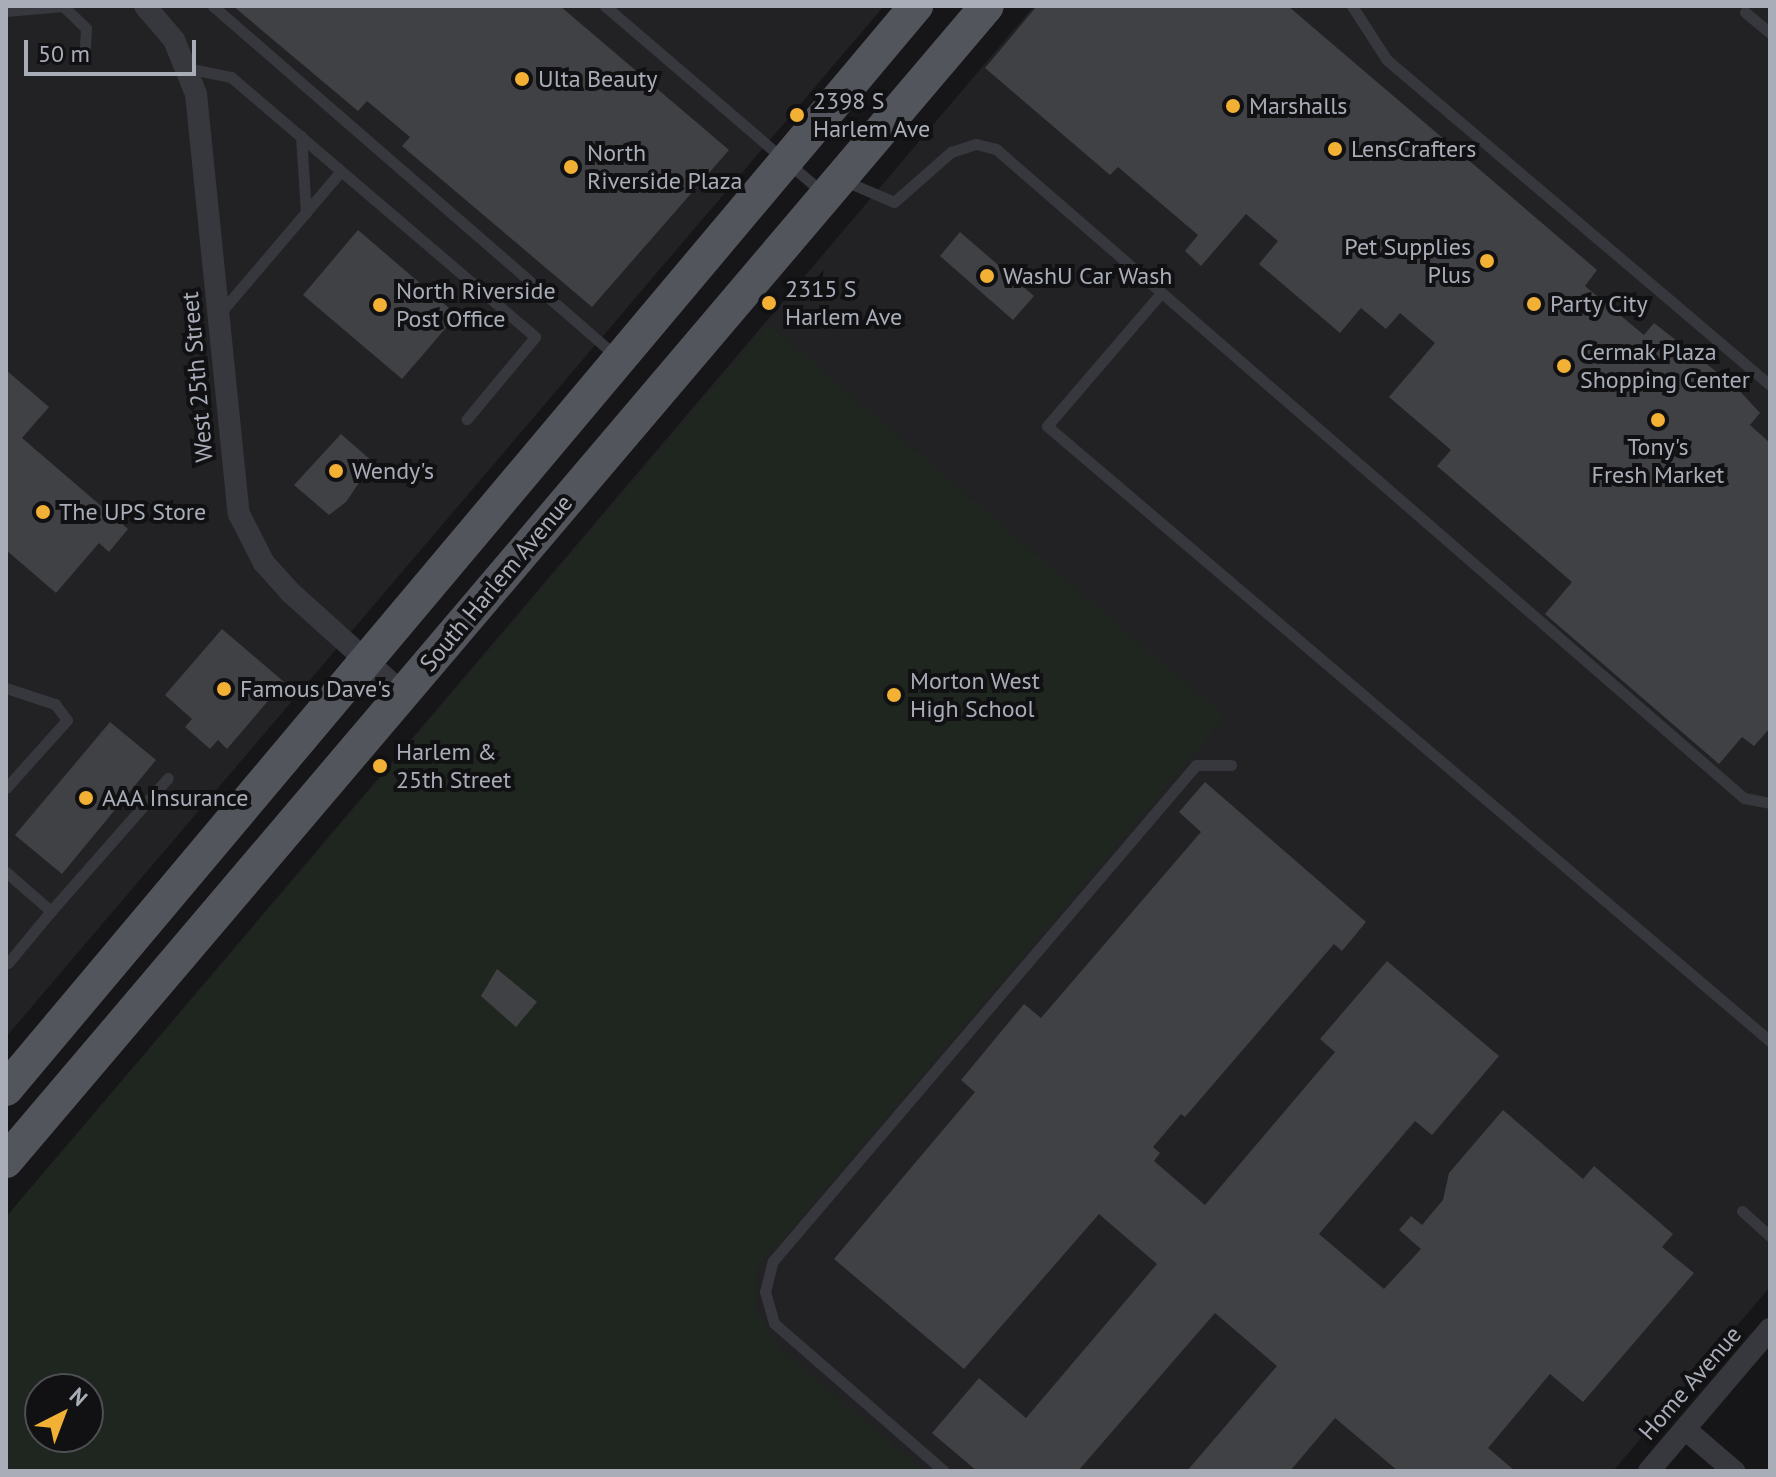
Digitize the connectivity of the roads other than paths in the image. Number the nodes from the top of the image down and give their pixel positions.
1 (145, 6) edge
2 (213, 6) edge
3 (605, 6) edge
4 (916, 6) edge
5 (987, 6) edge
6 (1352, 6) edge
7 (6, 11) edge
8 (1745, 12) dead end
9 (1770, 33) edge
10 (85, 47) dead end
11 (187, 68) junction
12 (301, 136) junction
13 (786, 161) junction
14 (341, 171) junction
15 (834, 187) junction
16 (306, 213) junction
17 (1161, 293) junction
18 (218, 316) junction
19 (619, 360) junction
20 (1770, 385) edge
21 (467, 419) dead end
22 (365, 660) junction
23 (6, 688) edge
24 (402, 693) junction
25 (1231, 765) dead end
26 (168, 778) dead end
27 (6, 788) edge
28 (1770, 803) edge
29 (6, 872) edge
30 (51, 911) junction
31 (8, 963) edge
32 (57, 1027) junction
33 (1770, 1041) edge
34 (6, 1065) edge
35 (6, 1089) edge
36 (6, 1161) edge
37 (1742, 1211) dead end
38 (1770, 1236) edge
39 (1770, 1329) edge
40 (1685, 1429) junction
41 (944, 1471) edge
42 (1649, 1471) edge
43 (1734, 1471) edge

1 - 11 street, West 25th Street
2 - 19 lane
3 - 13 lane
4 - 13 main road, South Harlem Avenue
5 - 15 main road, South Harlem Avenue
6 - 20 lane
7 - 10 lane
8 - 9 lane
11 - 12 lane
11 - 18 street, West 25th Street
12 - 14 lane
12 - 16 lane
13 - 15 lane
13 - 19 main road, South Harlem Avenue
14 - 16 lane
14 - 21 lane
15 - 17 lane
15 - 24 main road, South Harlem Avenue
16 - 18 lane
17 - 28 lane
17 - 33 lane
18 - 22 street, West 25th Street
19 - 22 main road, South Harlem Avenue
22 - 24 street, West 25th Street
22 - 32 main road, South Harlem Avenue
23 - 27 lane
24 - 36 main road, South Harlem Avenue
25 - 41 lane
26 - 30 lane
29 - 30 lane
30 - 31 lane
32 - 34 main road
32 - 35 main road, South Harlem Avenue
37 - 38 lane
39 - 40 street, Home Avenue
40 - 42 street, Home Avenue
40 - 43 street

